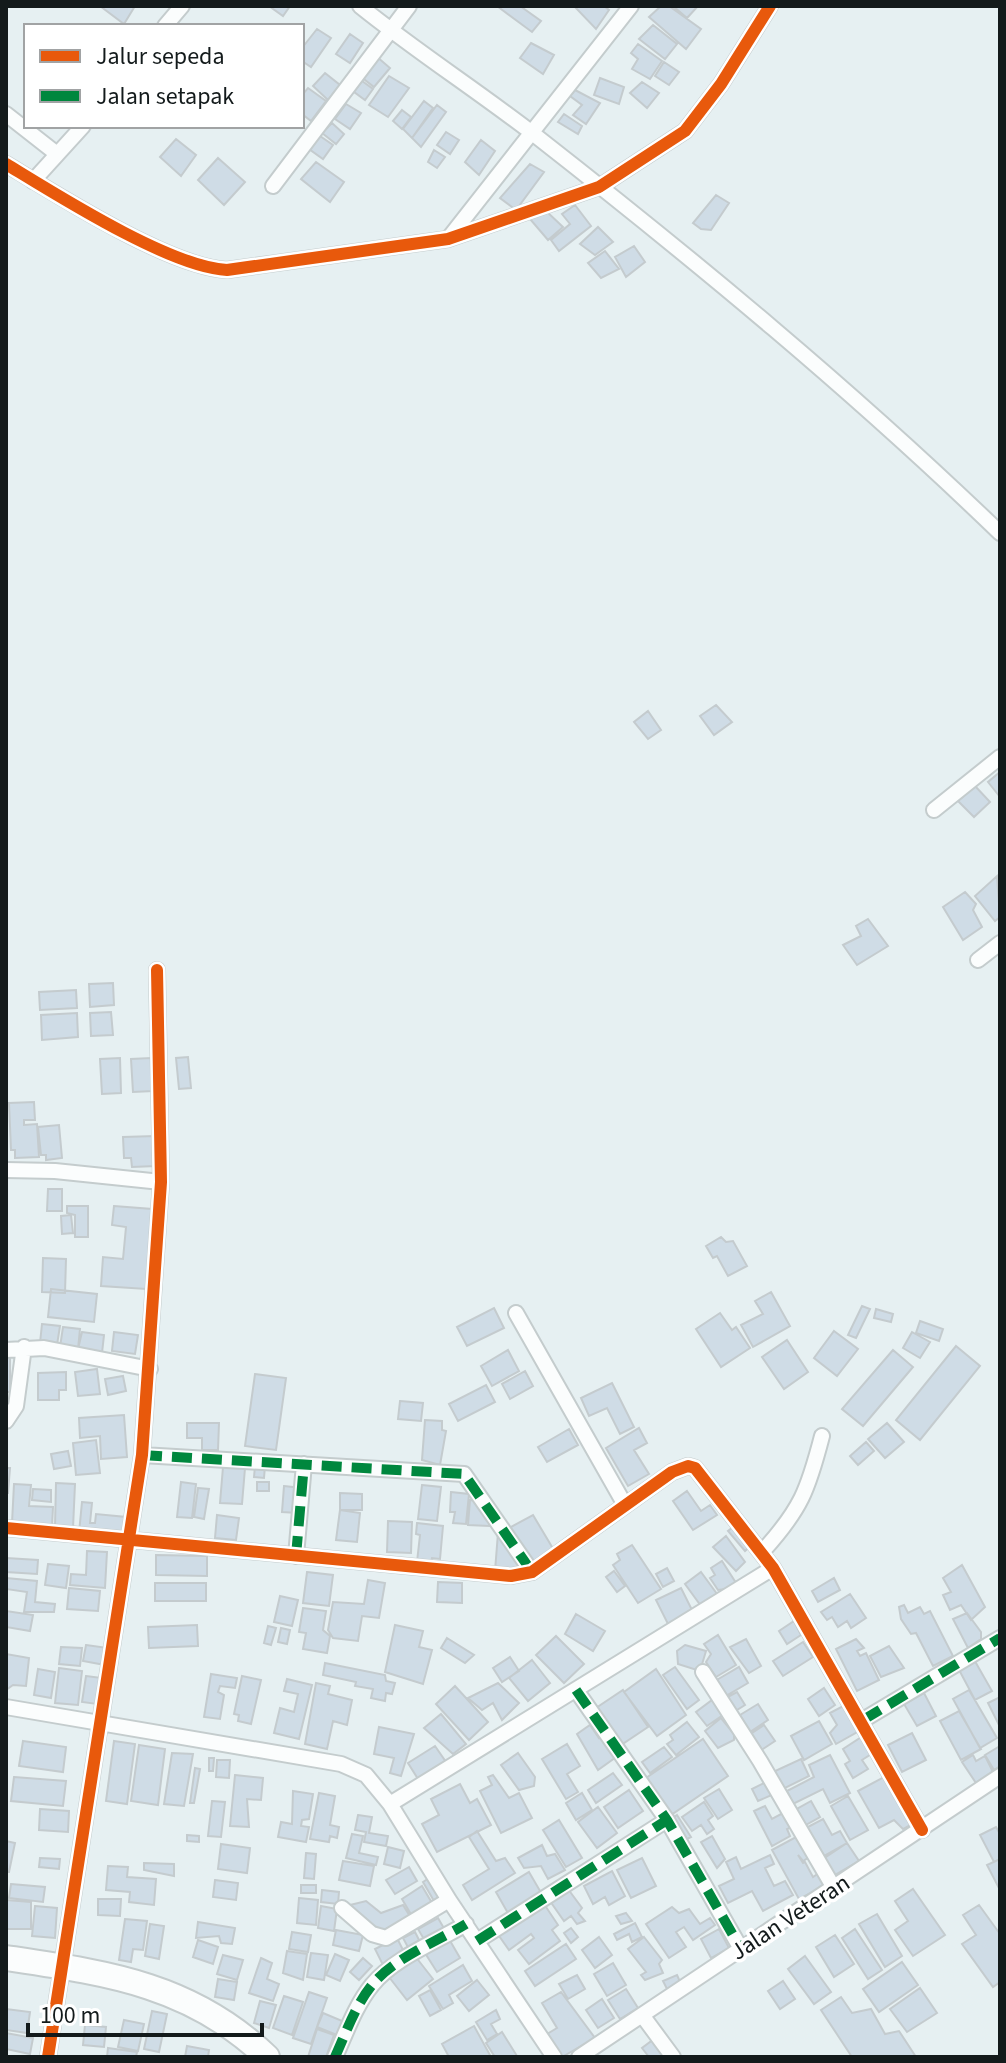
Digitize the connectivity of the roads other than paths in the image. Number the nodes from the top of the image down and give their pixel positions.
1 (182, 6) edge
2 (360, 6) edge
3 (409, 6) edge
4 (631, 6) edge
5 (770, 6) edge
6 (167, 24) edge
7 (391, 30) junction
8 (6, 114) edge
9 (81, 128) edge
10 (533, 134) junction
11 (57, 154) junction
12 (6, 164) edge
13 (33, 181) junction
14 (273, 186) dead end
15 (599, 187) junction
16 (448, 239) junction
17 (1000, 533) edge
18 (1000, 757) edge
19 (934, 810) dead end
20 (1000, 943) edge
21 (978, 960) dead end
22 (157, 970) dead end
23 (6, 1170) edge
24 (161, 1182) junction
25 (516, 1313) dead end
26 (24, 1347) junction
27 (6, 1350) edge
28 (150, 1369) junction
29 (6, 1421) edge
30 (822, 1436) dead end
31 (142, 1455) junction
32 (304, 1464) junction
33 (625, 1505) junction
34 (6, 1528) edge
35 (129, 1541) junction
36 (763, 1551) junction
37 (296, 1556) junction
38 (773, 1568) junction
39 (532, 1572) junction
40 (1000, 1638) edge
41 (703, 1672) dead end
42 (576, 1690) junction
43 (6, 1707) edge
44 (863, 1720) junction
45 (100, 1725) junction
46 (1000, 1776) edge
47 (390, 1804) junction
48 (667, 1820) junction
49 (922, 1830) junction
50 (834, 1888) junction
51 (449, 1900) junction
52 (342, 1908) dead end
53 (466, 1924) junction
54 (477, 1941) junction
55 (741, 1949) junction
56 (6, 1958) edge
57 (63, 1967) junction
58 (642, 2015) junction
59 (48, 2057) edge
60 (267, 2057) edge
61 (335, 2057) edge
62 (554, 2057) edge
63 (579, 2057) edge
64 (673, 2057) edge

1 - 6 street
2 - 7 street
3 - 7 street
4 - 10 street
5 - 15 street
7 - 10 street
7 - 14 street
8 - 11 street
9 - 11 street
10 - 15 street
10 - 16 street
11 - 13 street
12 - 13 street
13 - 16 street
15 - 16 street
15 - 17 street
18 - 19 street
20 - 21 street
22 - 24 street
23 - 24 street
24 - 28 street
25 - 33 street
26 - 27 street
26 - 28 street
26 - 29 street
28 - 31 street
30 - 36 street
31 - 32 street
31 - 35 street
32 - 37 street
32 - 39 street
33 - 36 street
33 - 39 street
34 - 35 street
35 - 37 street
35 - 45 street
36 - 38 street
37 - 39 street
38 - 42 street
38 - 44 street
40 - 44 street
41 - 50 street
42 - 47 street
42 - 48 street
43 - 45 street
44 - 49 street
45 - 47 street
45 - 57 street
46 - 49 street, Jalan Veteran
47 - 51 street
48 - 54 street
48 - 55 street
49 - 50 street, Jalan Veteran
50 - 55 street, Jalan Veteran
51 - 52 street
51 - 53 street
53 - 54 street
53 - 61 street
54 - 62 street
55 - 58 street, Jalan Veteran
56 - 57 main road
57 - 59 street
57 - 60 main road
58 - 63 street, Jalan Veteran
58 - 64 street

